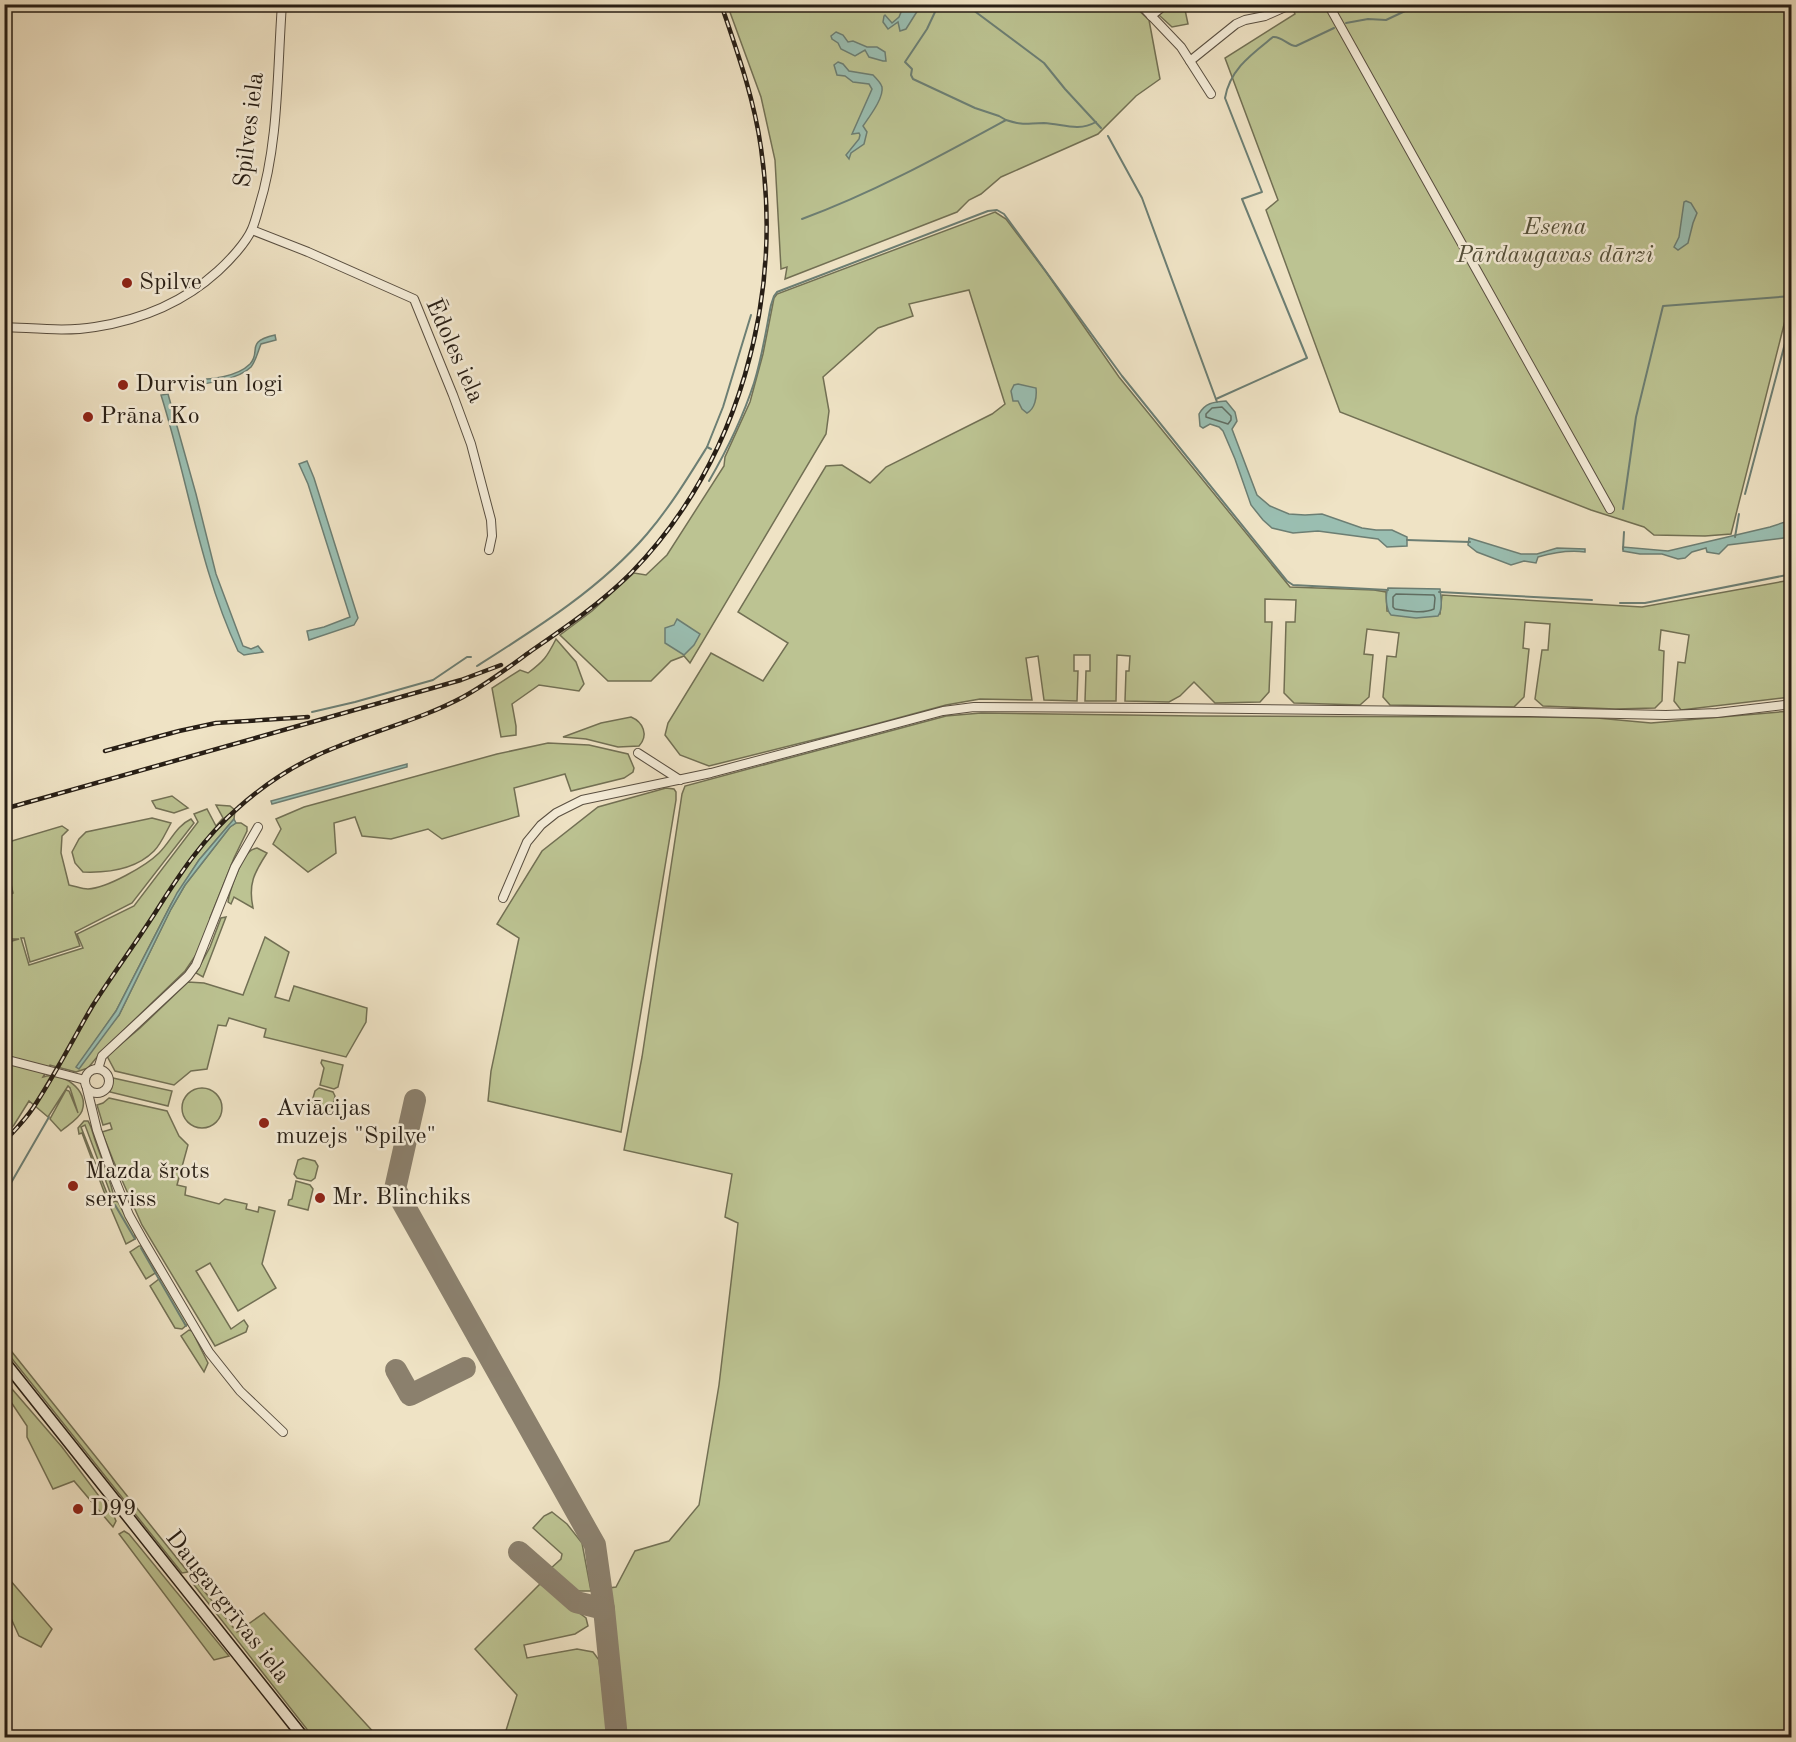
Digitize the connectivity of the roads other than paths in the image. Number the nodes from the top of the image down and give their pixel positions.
1 (282, 4) edge
2 (1140, 4) edge
3 (1166, 4) edge
4 (1292, 4) edge
5 (1330, 6) edge
6 (1151, 16) junction
7 (1190, 61) junction
8 (1211, 94) dead end
9 (252, 231) junction
10 (4, 327) edge
11 (1610, 509) dead end
12 (489, 550) dead end
13 (1791, 704) edge
14 (638, 753) dead end
15 (680, 780) junction
16 (258, 827) dead end
17 (502, 898) dead end
18 (4, 1059) edge
19 (98, 1070) junction
20 (86, 1084) junction
21 (4, 1361) edge
22 (284, 1432) dead end
23 (304, 1737) edge

1 - 9 street, Spilves iela
2 - 6 street
3 - 6 street
4 - 7 street
5 - 11 street
6 - 7 street
7 - 8 street
9 - 10 street, Spilves iela
9 - 12 street, Ēdoles iela
13 - 15 street
14 - 15 street
15 - 17 street
16 - 19 street
18 - 20 street
19 - 20 street
19 - 20 street
20 - 22 street
21 - 23 main road, Daugavgrīvas iela

